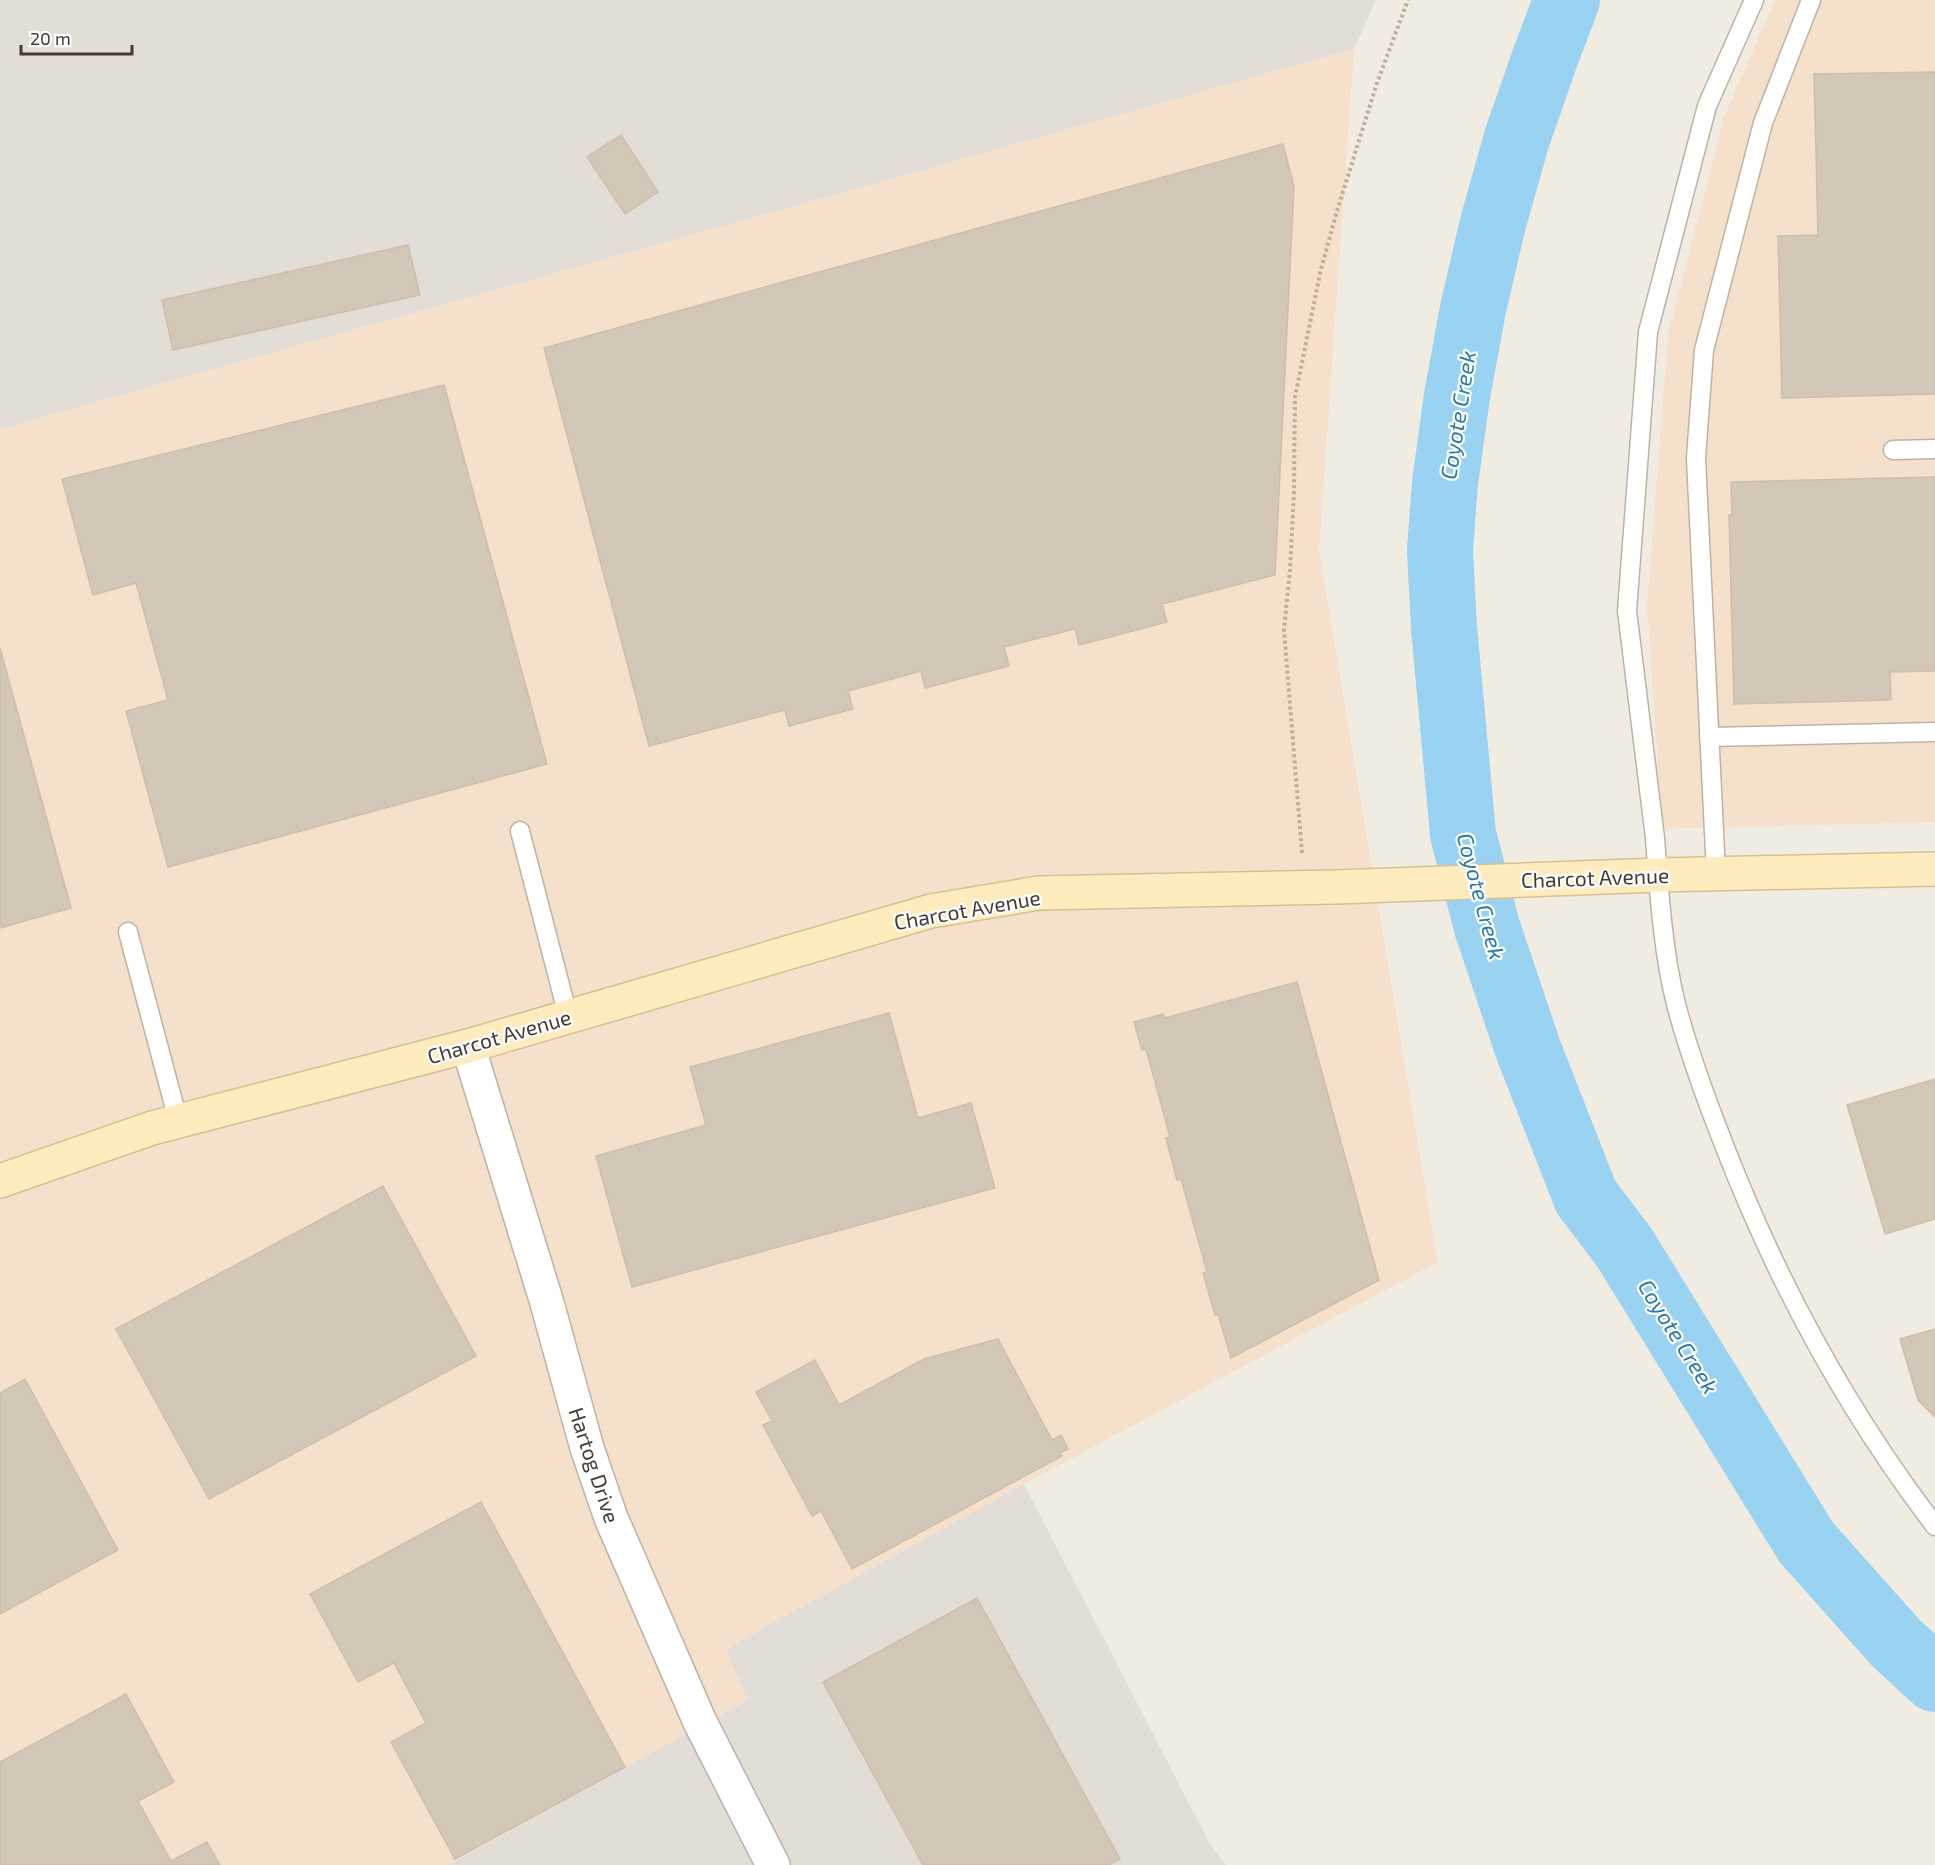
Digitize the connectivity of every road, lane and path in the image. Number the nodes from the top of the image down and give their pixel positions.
1 (1408, 0) edge
2 (1754, 0) edge
3 (1811, 0) edge
4 (1935, 449) edge
5 (1893, 450) dead end
6 (1935, 732) edge
7 (1709, 737) junction
8 (520, 831) dead end
9 (1935, 869) edge
10 (1716, 874) junction
11 (1643, 875) junction
12 (1320, 887) junction
13 (128, 932) dead end
14 (568, 1016) junction
15 (468, 1046) junction
16 (178, 1120) junction
17 (0, 1181) edge
18 (1935, 1526) edge
19 (773, 1865) edge

1 - 12 path
2 - 11 lane
3 - 7 lane
4 - 5 lane
6 - 7 lane
7 - 10 lane
8 - 14 lane
9 - 10 street, Charcot Avenue
10 - 11 street, Charcot Avenue
11 - 12 street, Charcot Avenue
11 - 18 lane
12 - 14 street, Charcot Avenue
13 - 16 lane
14 - 15 street, Charcot Avenue
15 - 16 street, Charcot Avenue
15 - 19 street, Hartog Drive
16 - 17 street, Charcot Avenue

